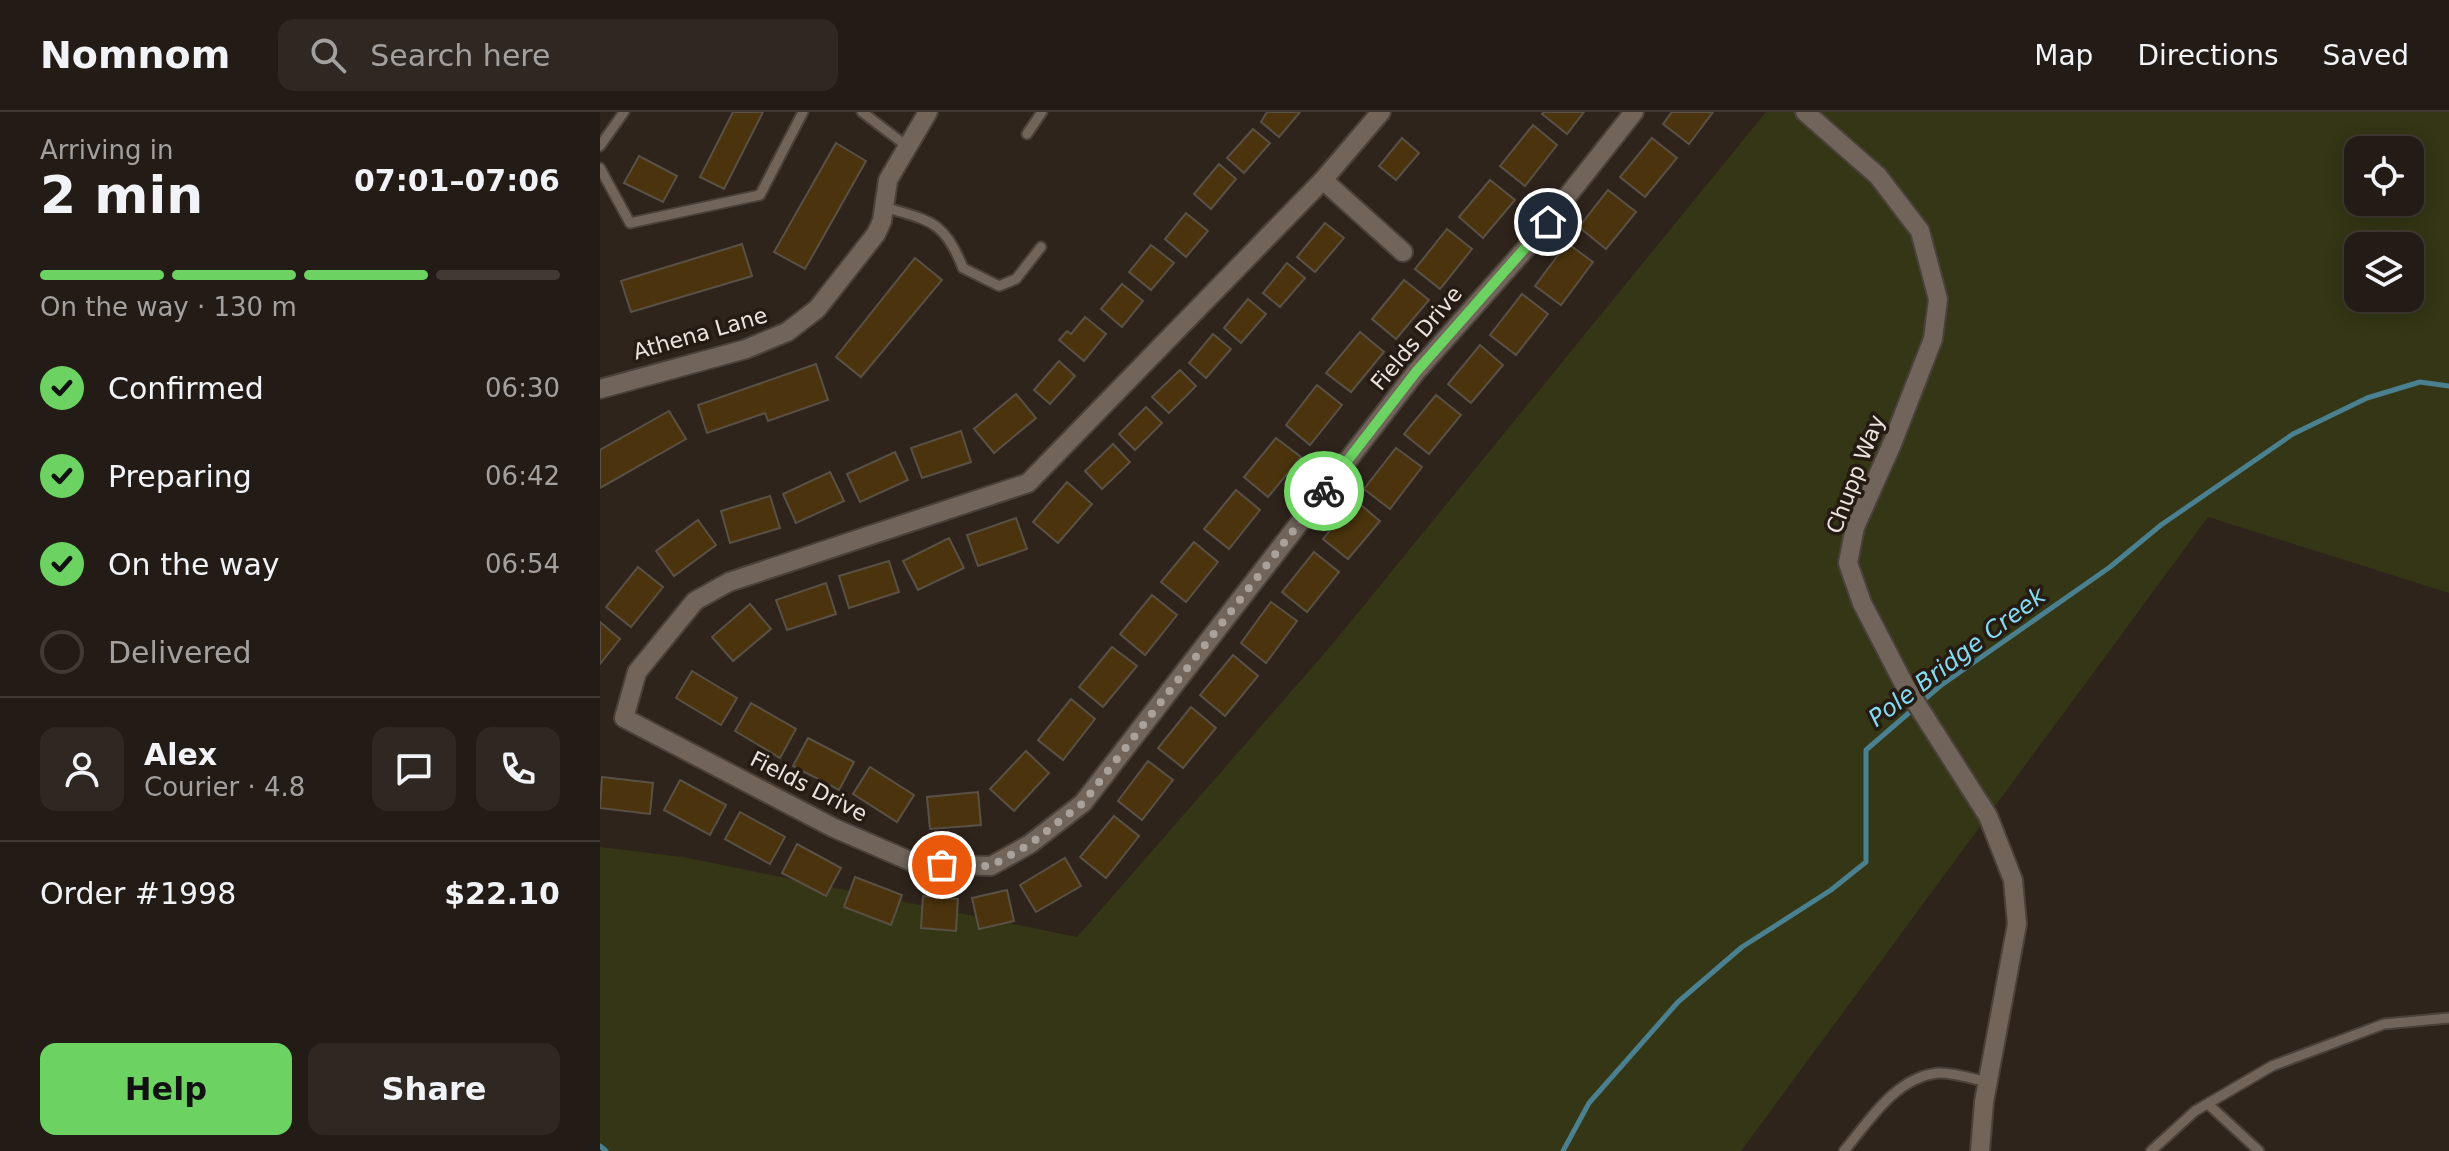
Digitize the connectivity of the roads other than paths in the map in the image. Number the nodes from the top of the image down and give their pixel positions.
1 (624, 112) edge
2 (803, 112) edge
3 (862, 112) edge
4 (928, 112) edge
5 (1042, 112) edge
6 (1381, 112) edge
7 (1634, 112) edge
8 (1805, 112) edge
9 (1027, 134) dead end
10 (600, 146) edge
11 (908, 147) junction
12 (600, 168) edge
13 (1323, 180) junction
14 (884, 207) junction
15 (1041, 247) dead end
16 (1403, 252) dead end
17 (600, 389) edge
18 (2449, 1018) edge
19 (1987, 1082) junction
20 (2208, 1104) junction
21 (1844, 1151) edge
22 (1980, 1151) edge
23 (2151, 1151) edge
24 (2259, 1151) edge

1 - 10 lane
2 - 12 lane
3 - 11 lane
4 - 11 street, Athena Lane
5 - 9 lane
6 - 13 street, Fields Drive
7 - 13 street, Fields Drive
8 - 19 street, Chupp Way
11 - 14 street, Athena Lane
13 - 16 street
14 - 15 lane
14 - 17 street, Athena Lane
18 - 20 lane
19 - 21 lane
19 - 22 street, Chupp Way
20 - 23 lane
20 - 24 lane

